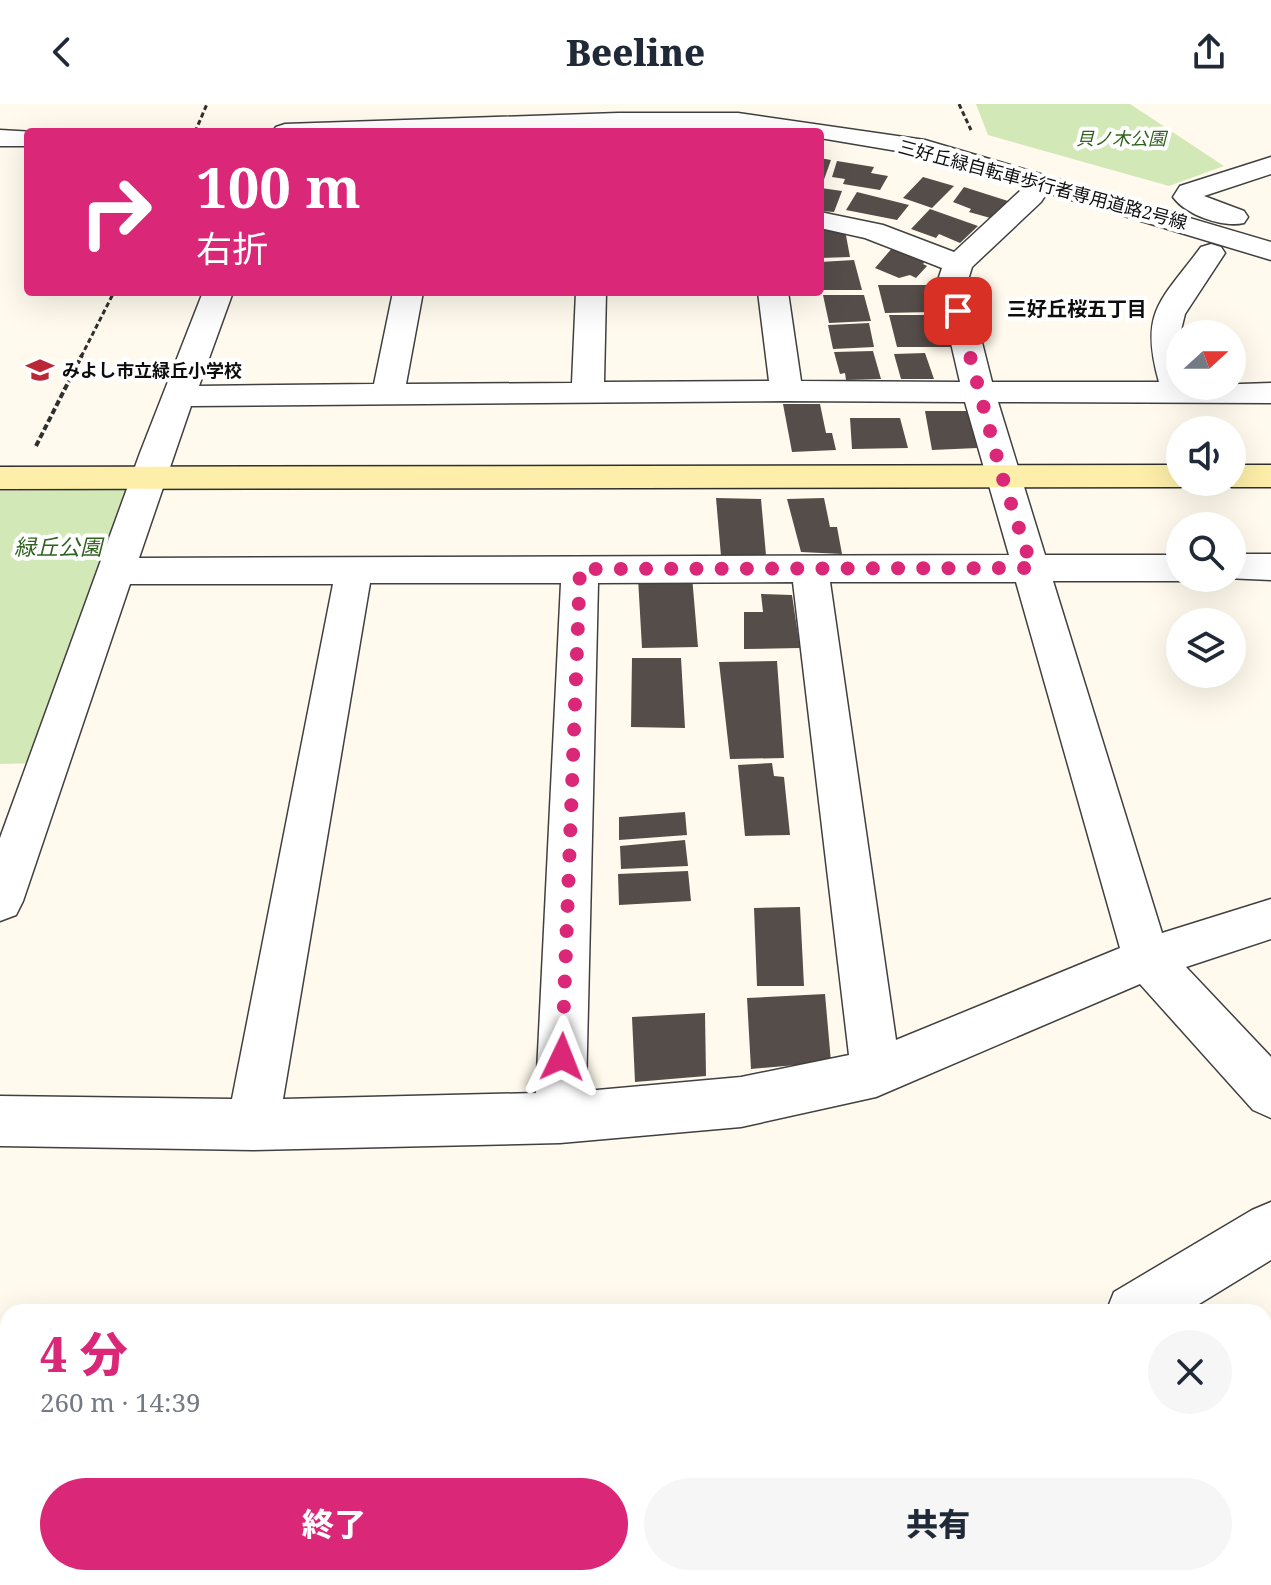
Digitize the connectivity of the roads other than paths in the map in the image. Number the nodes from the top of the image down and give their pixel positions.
1 (406, 128) edge
2 (799, 128) edge
3 (824, 131) edge
4 (0, 138) edge
5 (24, 138) edge
6 (824, 152) edge
7 (1271, 165) edge
8 (1031, 196) junction
9 (824, 221) edge
10 (1271, 228) edge
11 (1271, 251) edge
12 (1211, 253) junction
13 (958, 264) junction
14 (1271, 273) edge
15 (217, 296) edge
16 (407, 296) edge
17 (591, 296) edge
18 (774, 296) edge
19 (1169, 320) edge
20 (1166, 326) edge
21 (1166, 346) edge
22 (786, 391) junction
23 (1166, 392) edge
24 (588, 393) junction
25 (1246, 393) edge
26 (1271, 393) edge
27 (979, 394) junction
28 (388, 395) junction
29 (180, 396) junction
30 (1002, 476) junction
31 (1166, 476) edge
32 (1246, 476) edge
33 (1271, 476) edge
34 (10, 478) edge
35 (149, 478) junction
36 (1032, 568) junction
37 (1166, 568) edge
38 (580, 569) junction
39 (354, 570) junction
40 (117, 571) junction
41 (810, 571) junction
42 (0, 901) edge
43 (1271, 919) edge
44 (1147, 959) junction
45 (876, 1073) junction
46 (1271, 1093) edge
47 (560, 1118) junction
48 (0, 1121) edge
49 (253, 1125) junction
50 (1271, 1229) edge
51 (1147, 1304) edge

1 - 2 street, 三好丘緑自転車歩行者専用道路2号線
3 - 11 street, 三好丘緑自転車歩行者専用道路2号線
4 - 5 street
6 - 8 street
7 - 10 street
8 - 12 street
8 - 13 street
9 - 13 street
12 - 14 street
12 - 19 street
13 - 27 street
15 - 29 street
16 - 28 street
17 - 24 street
18 - 22 street
20 - 21 street
22 - 24 street
22 - 27 street
23 - 27 street
24 - 28 street
25 - 26 street
27 - 30 street
28 - 29 street
29 - 35 street
30 - 31 street
30 - 35 street
30 - 36 street
32 - 33 street
34 - 35 street
35 - 40 street
36 - 37 street
36 - 41 street
36 - 44 street
38 - 39 street
38 - 41 street
38 - 47 street
39 - 40 street
39 - 49 street
40 - 42 street
41 - 45 street
43 - 44 street
44 - 45 street
44 - 46 street
45 - 47 street
47 - 49 street
48 - 49 street
50 - 51 street

